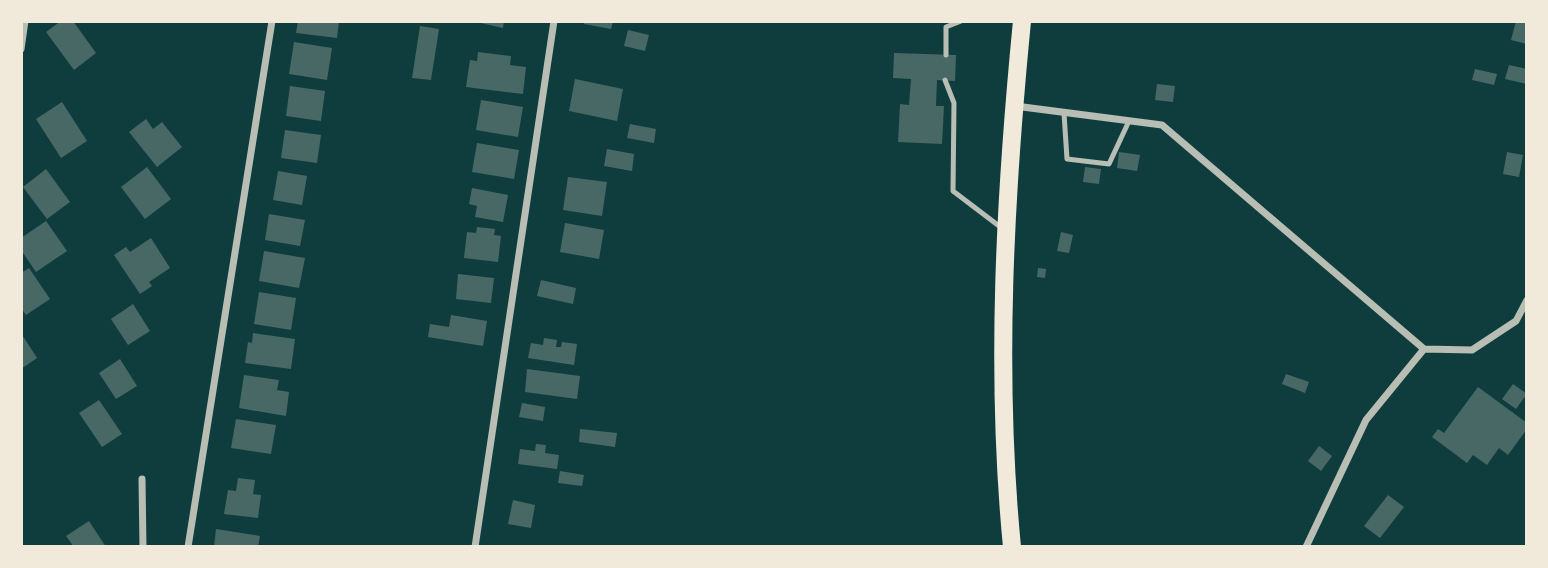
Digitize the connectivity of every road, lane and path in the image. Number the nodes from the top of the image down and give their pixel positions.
1 (25, 21) edge
2 (272, 21) edge
3 (554, 21) edge
4 (961, 21) edge
5 (1022, 21) edge
6 (944, 24) edge
7 (21, 50) edge
8 (946, 55) dead end
9 (945, 80) dead end
10 (1013, 106) junction
11 (1064, 113) junction
12 (1129, 121) junction
13 (1007, 232) junction
14 (1527, 300) edge
15 (1424, 349) junction
16 (142, 480) dead end
17 (143, 547) edge
18 (188, 547) edge
19 (475, 547) edge
20 (1012, 547) edge
21 (1306, 547) edge

1 - 7 street
2 - 18 street
3 - 19 street
4 - 6 lane
5 - 10 highway
6 - 8 lane
9 - 13 lane
10 - 11 street
10 - 13 highway
11 - 12 street
11 - 12 lane
12 - 15 street
13 - 20 highway
14 - 15 street
15 - 21 street
16 - 17 street

